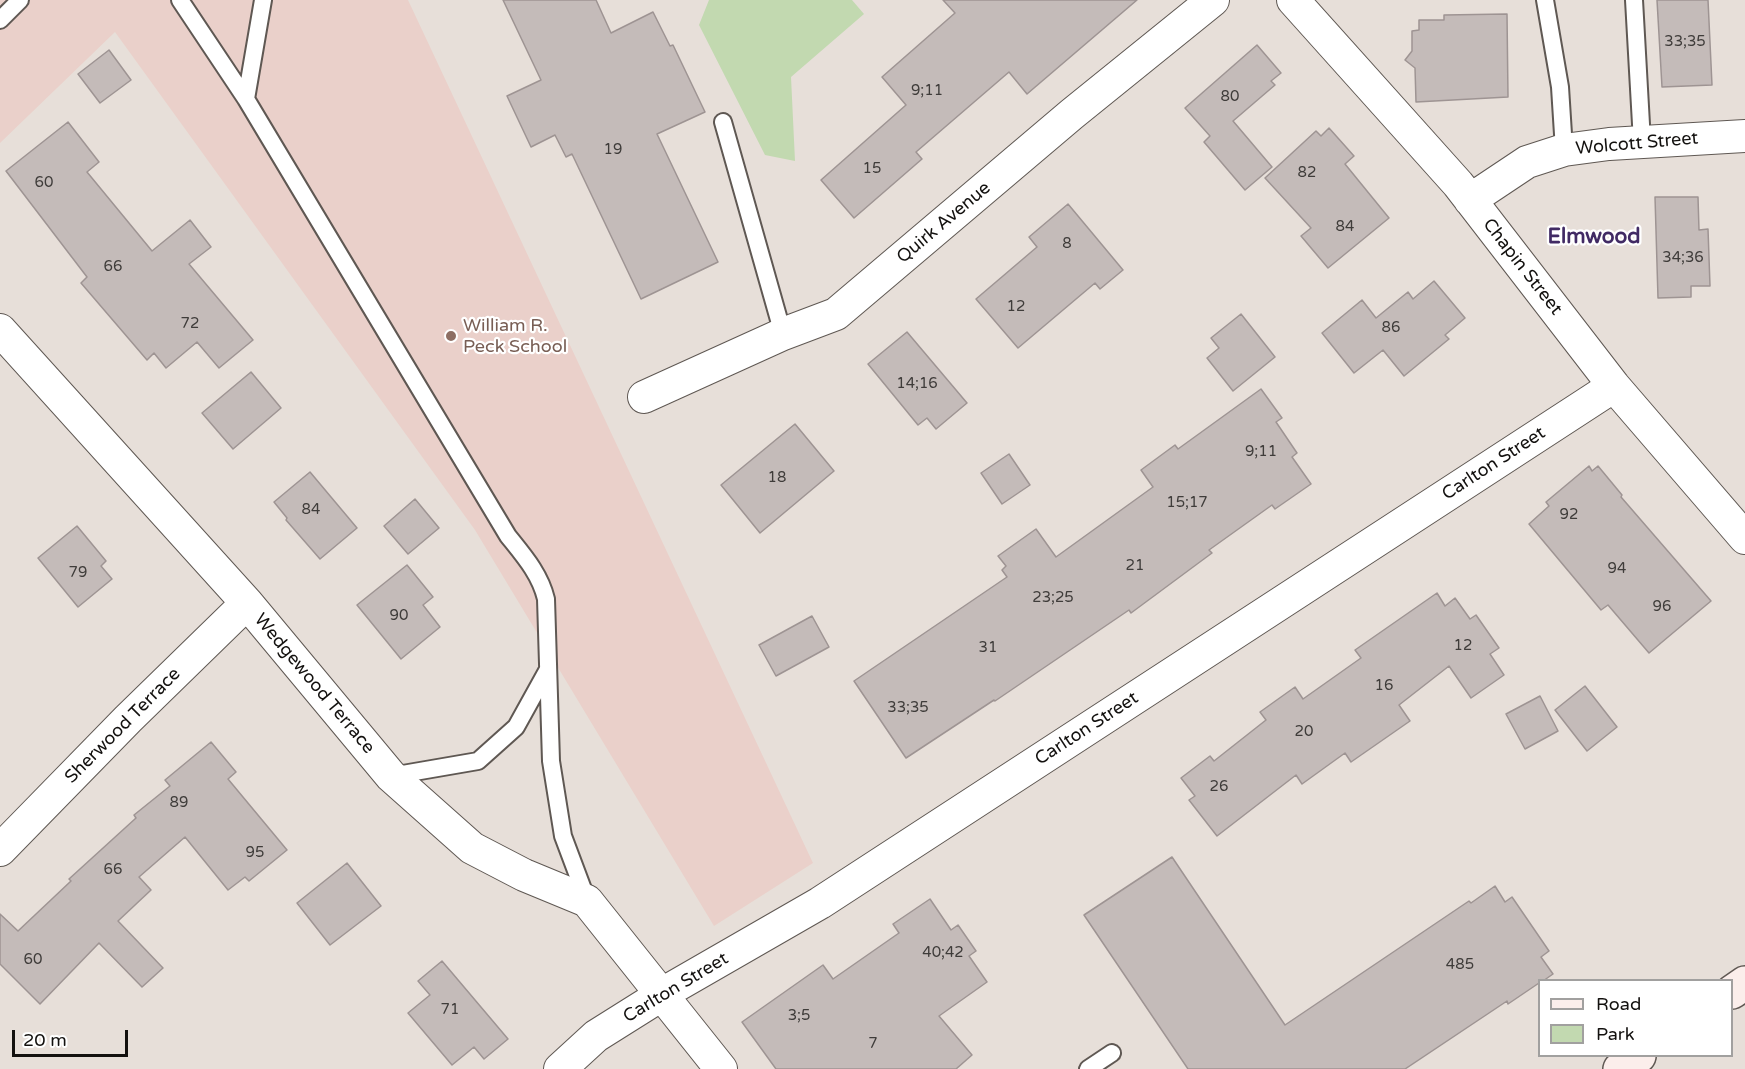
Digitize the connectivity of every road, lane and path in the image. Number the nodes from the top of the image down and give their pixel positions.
1 (20, 0) edge
2 (180, 0) edge
3 (263, 0) edge
4 (1213, 0) edge
5 (1293, 0) edge
6 (1545, 0) edge
7 (1634, 0) edge
8 (0, 20) edge
9 (246, 99) junction
10 (723, 122) dead end
11 (1745, 136) edge
12 (1642, 142) junction
13 (1564, 150) junction
14 (1470, 200) junction
15 (0, 330) edge
16 (783, 334) junction
17 (1614, 386) junction
18 (644, 397) dead end
19 (1745, 538) edge
20 (247, 603) junction
21 (547, 670) junction
22 (391, 776) junction
23 (0, 850) edge
24 (587, 901) junction
25 (661, 995) junction
26 (1112, 1053) dead end
27 (1638, 1057) edge
28 (560, 1069) edge
29 (721, 1069) edge
30 (1088, 1069) edge
31 (1620, 1069) edge

1 - 8 lane
2 - 9 lane
3 - 9 lane
4 - 16 street, Quirk Avenue
5 - 14 street, Chapin Street
6 - 13 lane
7 - 12 lane
9 - 21 lane
10 - 16 lane
11 - 12 street, Wolcott Street
12 - 13 street, Wolcott Street
13 - 14 street, Wolcott Street
14 - 17 street, Chapin Street
15 - 20 street, Wedgewood Terrace
16 - 18 street, Quirk Avenue
17 - 19 street, Chapin Street
17 - 25 street, Carlton Street
20 - 22 street, Wedgewood Terrace
20 - 23 street, Sherwood Terrace
21 - 22 lane
21 - 24 lane
22 - 24 street, Wedgewood Terrace
24 - 25 street, Wedgewood Terrace
25 - 28 street, Carlton Street
25 - 29 street, Wedgewood Terrace
26 - 30 lane
27 - 31 main road

